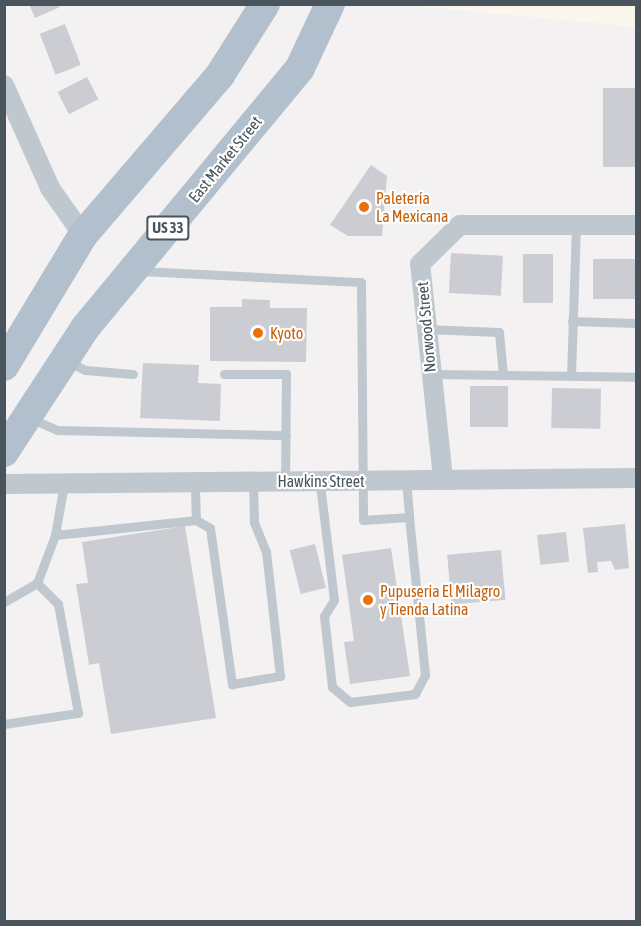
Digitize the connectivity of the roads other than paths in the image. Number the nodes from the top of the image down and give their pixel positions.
1 (265, 4) edge
2 (330, 4) edge
3 (4, 85) edge
4 (576, 225) junction
5 (636, 225) edge
6 (83, 235) junction
7 (133, 271) junction
8 (572, 321) junction
9 (636, 323) edge
10 (426, 328) junction
11 (66, 360) junction
12 (4, 366) edge
13 (133, 374) dead end
14 (224, 374) dead end
15 (430, 374) junction
16 (503, 375) junction
17 (571, 376) junction
18 (636, 377) edge
19 (30, 418) junction
20 (286, 435) junction
21 (4, 452) edge
22 (443, 478) junction
23 (636, 478) edge
24 (285, 480) junction
25 (406, 480) junction
26 (195, 482) junction
27 (253, 482) junction
28 (359, 482) junction
29 (4, 484) edge
30 (64, 484) junction
31 (320, 484) junction
32 (409, 517) junction
33 (196, 520) junction
34 (55, 535) junction
35 (37, 583) junction
36 (4, 602) edge
37 (4, 724) edge

1 - 6 main road
2 - 7 main road, East Market Street / US 33
3 - 6 street
4 - 5 street, Norwood Street
4 - 8 lane
4 - 10 street, Norwood Street
6 - 12 main road
7 - 11 main road, East Market Street / US 33
7 - 28 lane
8 - 9 lane
8 - 17 lane
10 - 15 street, Norwood Street
10 - 16 lane
11 - 13 lane
11 - 19 main road, East Market Street / US 33
14 - 20 lane
15 - 16 lane
15 - 22 street, Norwood Street
16 - 17 lane
17 - 18 lane
19 - 20 lane
19 - 21 main road, East Market Street / US 33
20 - 24 lane
22 - 23 street, Hawkins Street
22 - 25 street, Hawkins Street
24 - 27 street, Hawkins Street
24 - 31 street, Hawkins Street
25 - 28 street, Hawkins Street
25 - 32 lane
26 - 27 street, Hawkins Street
26 - 30 street, Hawkins Street
26 - 33 lane
27 - 33 lane
28 - 31 street, Hawkins Street
28 - 32 lane
29 - 30 street, Hawkins Street
30 - 34 lane
31 - 32 lane
33 - 34 lane
34 - 35 lane
35 - 36 lane
35 - 37 lane

